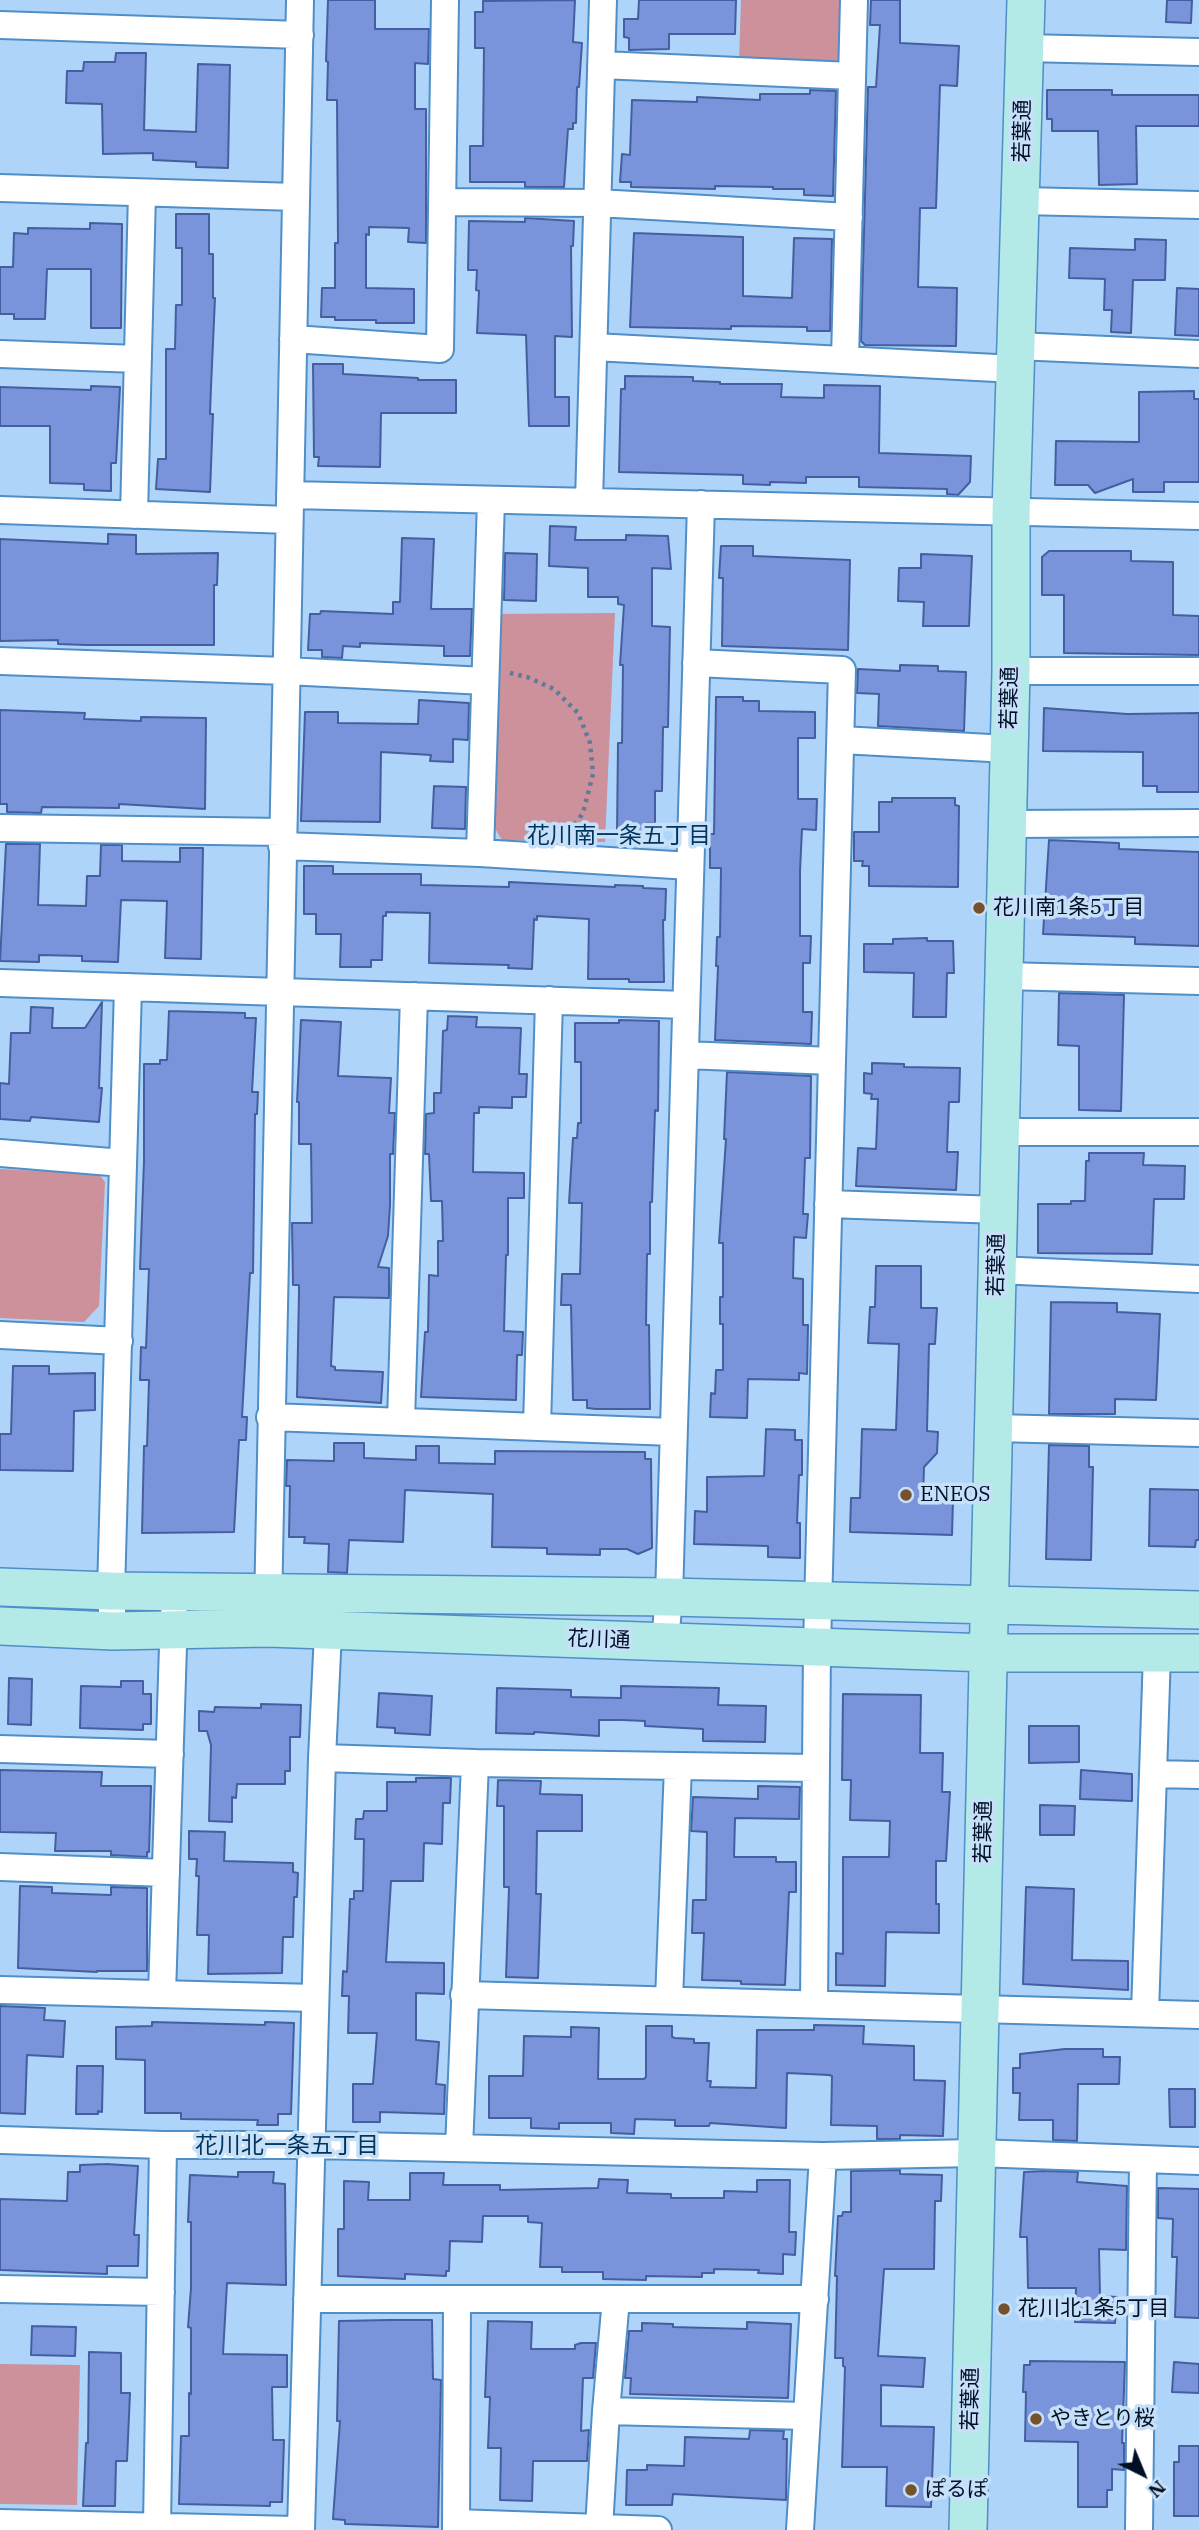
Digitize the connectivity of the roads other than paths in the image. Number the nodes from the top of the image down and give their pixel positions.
1 (300, 0) edge
2 (445, 0) edge
3 (603, 0) edge
4 (854, 0) edge
5 (1026, 0) edge
6 (0, 25) edge
7 (300, 35) junction
8 (1024, 48) junction
9 (1199, 52) edge
10 (601, 65) junction
11 (852, 76) junction
12 (0, 188) edge
13 (142, 193) junction
14 (296, 197) junction
15 (1021, 201) junction
16 (443, 202) junction
17 (597, 202) junction
18 (1199, 205) edge
19 (849, 217) junction
20 (293, 339) junction
21 (594, 347) junction
22 (0, 354) edge
23 (1199, 354) edge
24 (1016, 357) junction
25 (138, 359) junction
26 (845, 360) junction
27 (491, 500) junction
28 (590, 502) junction
29 (701, 504) junction
30 (290, 508) junction
31 (0, 510) edge
32 (1011, 513) junction
33 (134, 515) junction
34 (1199, 516) edge
35 (0, 661) edge
36 (696, 663) junction
37 (286, 671) junction
38 (1012, 671) junction
39 (1199, 671) edge
40 (496, 676) junction
41 (841, 740) junction
42 (1009, 749) junction
43 (1199, 823) edge
44 (1007, 824) junction
45 (0, 828) edge
46 (282, 839) junction
47 (480, 853) junction
48 (690, 866) junction
49 (1004, 976) junction
50 (1199, 981) edge
51 (0, 984) edge
52 (128, 987) junction
53 (279, 992) junction
54 (414, 996) junction
55 (549, 1000) junction
56 (686, 1005) junction
57 (685, 1055) junction
58 (832, 1061) junction
59 (1000, 1132) junction
60 (1199, 1132) edge
61 (0, 1153) edge
62 (124, 1163) junction
63 (828, 1204) junction
64 (999, 1210) junction
65 (997, 1270) junction
66 (1199, 1279) edge
67 (0, 1335) edge
68 (119, 1341) junction
69 (270, 1417) junction
70 (401, 1422) junction
71 (537, 1427) junction
72 (994, 1428) junction
73 (673, 1432) junction
74 (1199, 1433) edge
75 (0, 1587) edge
76 (111, 1591) junction
77 (173, 1591) junction
78 (268, 1592) junction
79 (330, 1593) junction
80 (669, 1597) junction
81 (818, 1601) junction
82 (989, 1605) junction
83 (1199, 1611) edge
84 (0, 1626) edge
85 (267, 1628) junction
86 (174, 1630) junction
87 (329, 1630) junction
88 (113, 1631) junction
89 (665, 1642) junction
90 (817, 1647) junction
91 (989, 1653) junction
92 (1157, 1653) junction
93 (1199, 1653) edge
94 (0, 1749) edge
95 (170, 1754) junction
96 (322, 1758) junction
97 (475, 1763) junction
98 (678, 1766) junction
99 (816, 1768) junction
100 (1153, 1774) junction
101 (1199, 1775) edge
102 (0, 1867) edge
103 (166, 1873) junction
104 (0, 1990) edge
105 (162, 1994) junction
106 (464, 1995) junction
107 (315, 1998) junction
108 (669, 2000) junction
109 (814, 2004) junction
110 (980, 2008) junction
111 (1145, 2013) junction
112 (1199, 2015) edge
113 (0, 2140) edge
114 (163, 2145) junction
115 (311, 2145) junction
116 (458, 2148) junction
117 (976, 2153) junction
118 (823, 2156) junction
119 (1143, 2159) junction
120 (1199, 2161) edge
121 (0, 2288) edge
122 (161, 2292) junction
123 (307, 2299) junction
124 (457, 2299) junction
125 (616, 2299) junction
126 (814, 2299) junction
127 (606, 2411) junction
128 (807, 2416) junction
129 (0, 2523) edge
130 (157, 2527) junction
131 (456, 2527) edge
132 (599, 2528) junction
133 (294, 2530) edge
134 (301, 2530) edge
135 (659, 2530) edge
136 (800, 2530) edge
137 (968, 2530) edge
138 (1139, 2530) edge

1 - 7 street
2 - 16 street
3 - 10 street
4 - 11 street
5 - 8 street, 若葉通
6 - 7 street
7 - 14 street
8 - 9 street
8 - 15 street, 若葉通
10 - 11 street
10 - 17 street
11 - 19 street
12 - 13 street
13 - 14 street
13 - 25 street
14 - 20 street
15 - 18 street
15 - 24 street, 若葉通
16 - 17 street
16 - 20 street
17 - 19 street
17 - 21 street
19 - 26 street
20 - 30 street
21 - 26 street
21 - 28 street
22 - 25 street
23 - 24 street
24 - 26 street
24 - 32 street, 若葉通
25 - 33 street
27 - 28 street
27 - 30 street
27 - 40 street
28 - 29 street
29 - 32 street
29 - 36 street
30 - 33 street
30 - 37 street
31 - 33 street
32 - 34 street
32 - 38 street, 若葉通
35 - 37 street
36 - 41 street
36 - 48 street
37 - 40 street
37 - 46 street
38 - 39 street
38 - 42 street, 若葉通
40 - 47 street
41 - 42 street
41 - 58 street
42 - 44 street, 若葉通
43 - 44 street
44 - 49 street, 若葉通
45 - 46 street
46 - 47 street
46 - 53 street
47 - 48 street
48 - 56 street
49 - 50 street
49 - 59 street, 若葉通
51 - 52 street
52 - 53 street
52 - 62 street
53 - 54 street
53 - 69 street
54 - 55 street
54 - 70 street
55 - 56 street
55 - 71 street
56 - 57 street
57 - 58 street
57 - 73 street
58 - 63 street
59 - 60 street
59 - 64 street, 若葉通
61 - 62 street
62 - 68 street
63 - 64 street
63 - 81 street
64 - 65 street, 若葉通
65 - 66 street
65 - 72 street, 若葉通
67 - 68 street
68 - 76 street
69 - 70 street
69 - 78 street
70 - 71 street
71 - 73 street
72 - 74 street
72 - 82 street, 若葉通
73 - 80 street
75 - 76 street, 花川通
76 - 77 street, 花川通
76 - 88 street
77 - 78 street, 花川通
77 - 86 street
78 - 79 street, 花川通
78 - 85 street
79 - 80 street, 花川通
79 - 87 street
80 - 81 street, 花川通
80 - 89 street
81 - 82 street, 花川通
81 - 90 street
82 - 83 street, 花川通
82 - 91 street, 若葉通
84 - 88 street, 花川通
85 - 86 street, 花川通
85 - 87 street, 花川通
86 - 88 street, 花川通
86 - 95 street
87 - 89 street, 花川通
87 - 96 street
89 - 90 street, 花川通
90 - 91 street, 花川通
90 - 99 street
91 - 92 street, 花川通
91 - 110 street, 若葉通
92 - 93 street, 花川通
92 - 100 street
94 - 95 street
95 - 103 street
96 - 97 street
96 - 107 street
97 - 98 street
97 - 106 street
98 - 99 street
98 - 108 street
99 - 109 street
100 - 101 street
100 - 111 street
102 - 103 street
103 - 105 street
104 - 105 street
105 - 107 street
106 - 108 street
106 - 116 street
107 - 115 street
108 - 109 street
109 - 110 street
110 - 111 street
110 - 117 street, 若葉通
111 - 112 street
113 - 114 street
114 - 115 street
114 - 122 street
115 - 116 street
115 - 123 street
116 - 118 street
117 - 118 street
117 - 119 street
117 - 137 street, 若葉通
118 - 126 street
119 - 120 street
119 - 138 street
121 - 122 street
122 - 130 street
123 - 124 street
123 - 134 street
124 - 125 street
124 - 131 street
125 - 126 street
125 - 127 street
126 - 128 street
127 - 128 street
127 - 132 street
128 - 136 street
129 - 130 street
130 - 133 street
131 - 132 street
132 - 135 street

